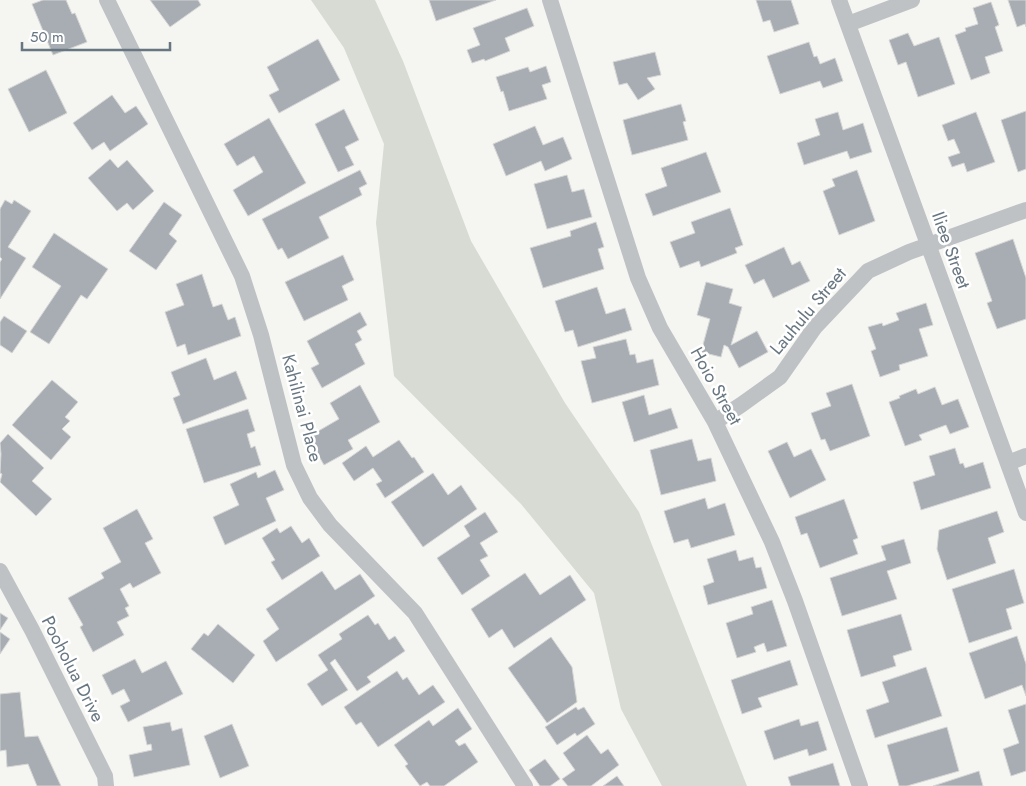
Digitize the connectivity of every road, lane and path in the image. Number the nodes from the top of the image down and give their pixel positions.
1 (107, 0) edge
2 (550, 0) edge
3 (839, 0) edge
4 (912, 0) edge
5 (848, 24) junction
6 (1026, 210) edge
7 (928, 245) junction
8 (715, 422) junction
9 (1026, 456) edge
10 (1008, 463) junction
11 (1026, 513) edge
12 (0, 571) edge
13 (106, 786) edge
14 (525, 786) edge
15 (860, 786) edge

1 - 14 street, Kahilinai Place
2 - 8 street, Hoio Street
3 - 5 street, Iliee Street
4 - 5 street
5 - 7 street, Iliee Street
6 - 7 street, Lauhulu Street
7 - 8 street, Lauhulu Street
7 - 10 street, Iliee Street
8 - 15 street, Hoio Street
9 - 10 street
10 - 11 street, Iliee Street
12 - 13 street, Pooholua Drive

